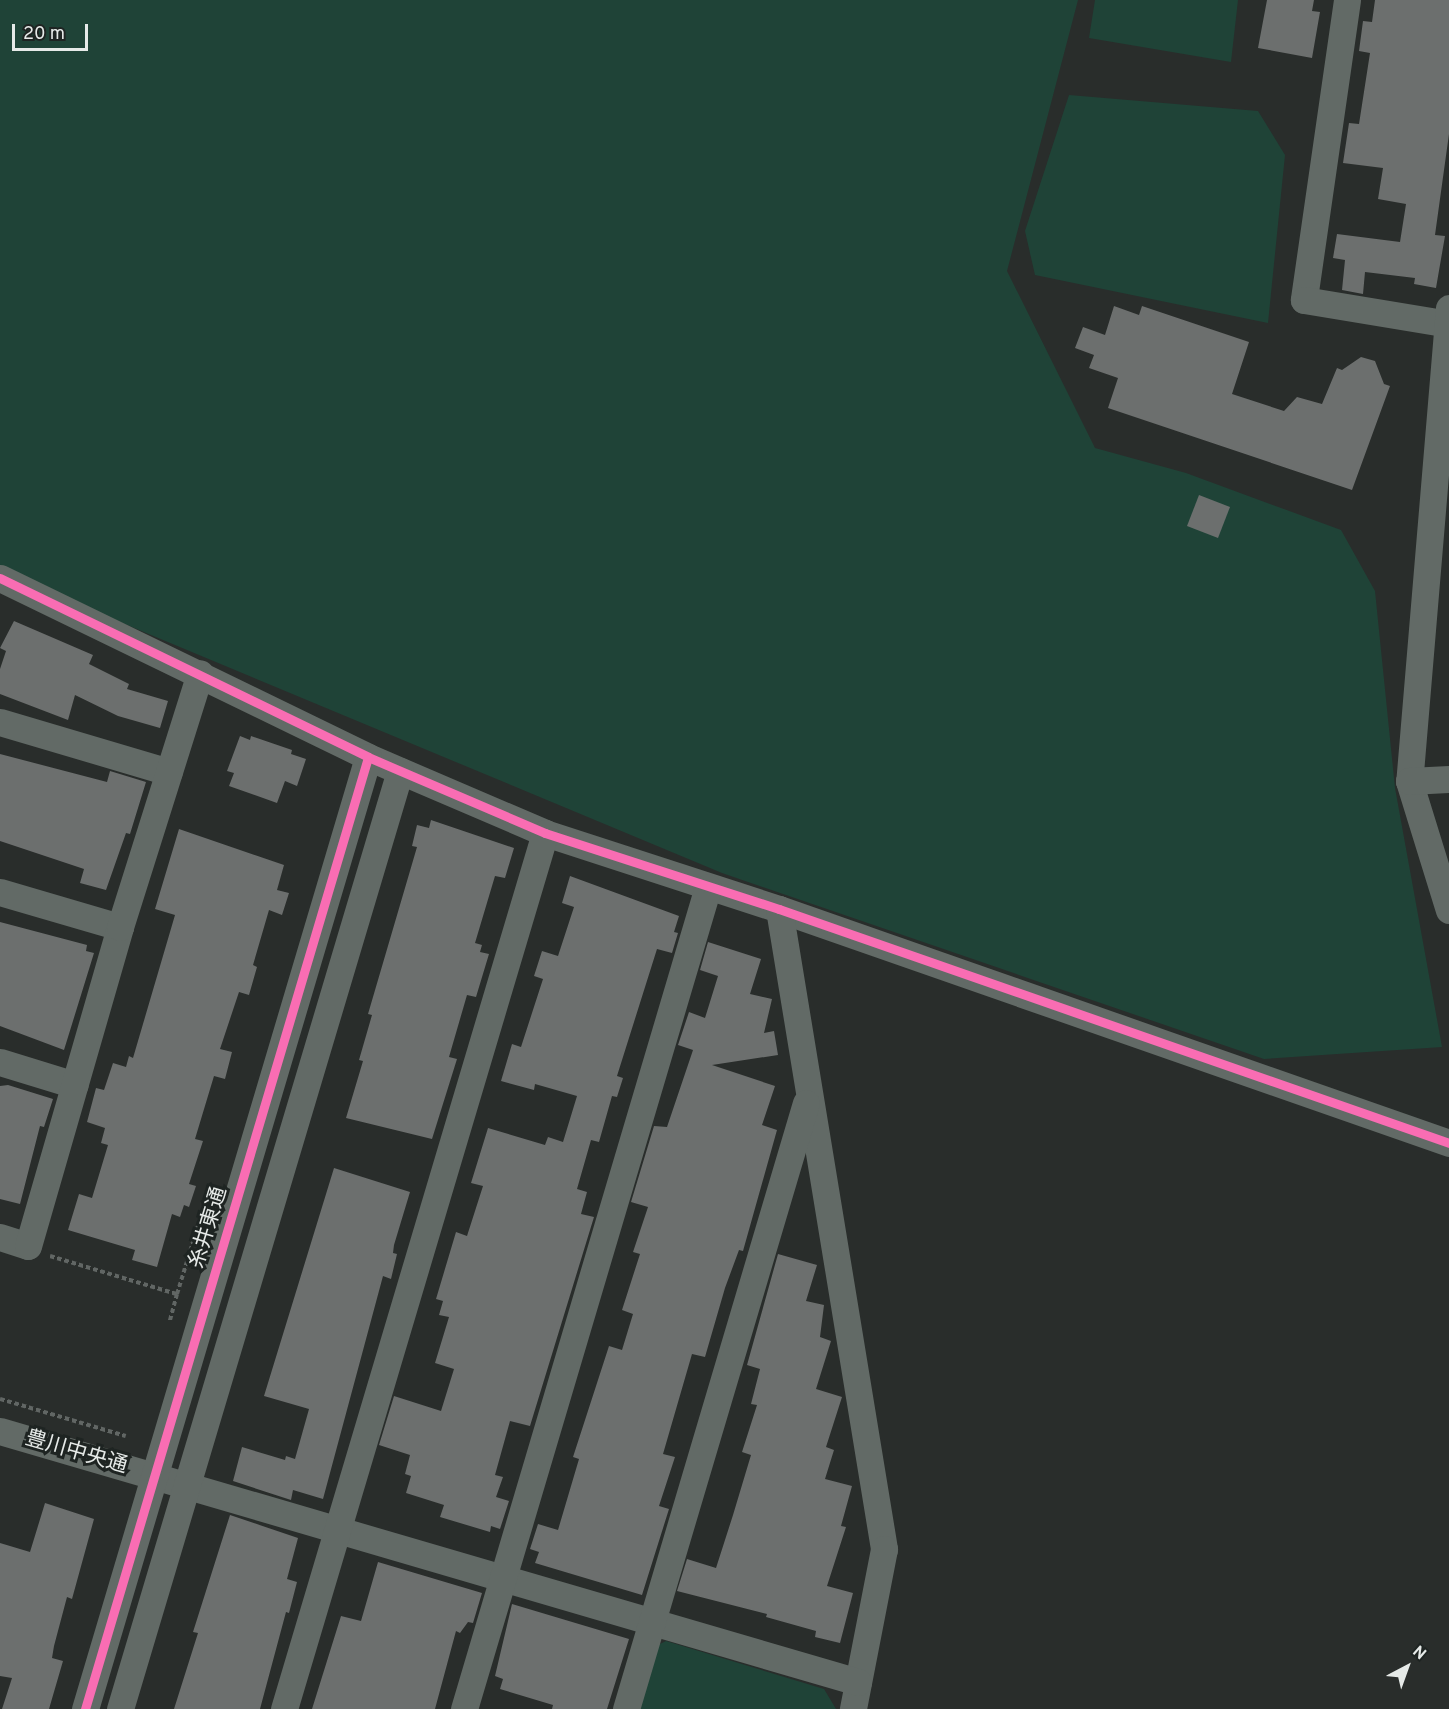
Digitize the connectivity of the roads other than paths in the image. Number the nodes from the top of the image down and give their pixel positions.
1 (1347, 0) edge
2 (1448, 318) edge
3 (0, 578) edge
4 (200, 673) junction
5 (0, 722) edge
6 (368, 757) junction
7 (400, 771) junction
8 (169, 772) junction
9 (1449, 779) edge
10 (1410, 781) junction
11 (545, 832) junction
12 (708, 887) junction
13 (0, 892) edge
14 (779, 909) junction
15 (1449, 910) edge
16 (120, 927) junction
17 (0, 1062) edge
18 (75, 1085) junction
19 (808, 1096) junction
20 (1449, 1143) edge
21 (0, 1237) edge
22 (0, 1431) edge
23 (153, 1475) junction
24 (185, 1484) junction
25 (337, 1530) junction
26 (501, 1578) junction
27 (651, 1623) junction
28 (858, 1682) junction
29 (85, 1709) edge
30 (120, 1709) edge
31 (284, 1709) edge
32 (464, 1709) edge
33 (626, 1709) edge
34 (853, 1709) edge

1 - 2 street
2 - 10 street
3 - 4 street
4 - 6 street
4 - 8 street
5 - 8 street
6 - 7 street
6 - 23 street, 糸井東通
7 - 11 street
7 - 24 street
8 - 16 street
9 - 10 street
10 - 15 street
11 - 12 street
11 - 25 street
12 - 14 street
12 - 26 street
13 - 16 street
14 - 19 street
14 - 20 street
16 - 18 street
17 - 18 street
18 - 21 street
19 - 27 street
19 - 28 street
22 - 23 street, 豊川中央通
23 - 24 street, 豊川中央通
23 - 29 street, 糸井東通
24 - 25 street, 豊川中央通
24 - 30 street
25 - 26 street, 豊川中央通
25 - 31 street
26 - 27 street, 豊川中央通
26 - 32 street
27 - 28 street, 豊川中央通
27 - 33 street
28 - 34 street

